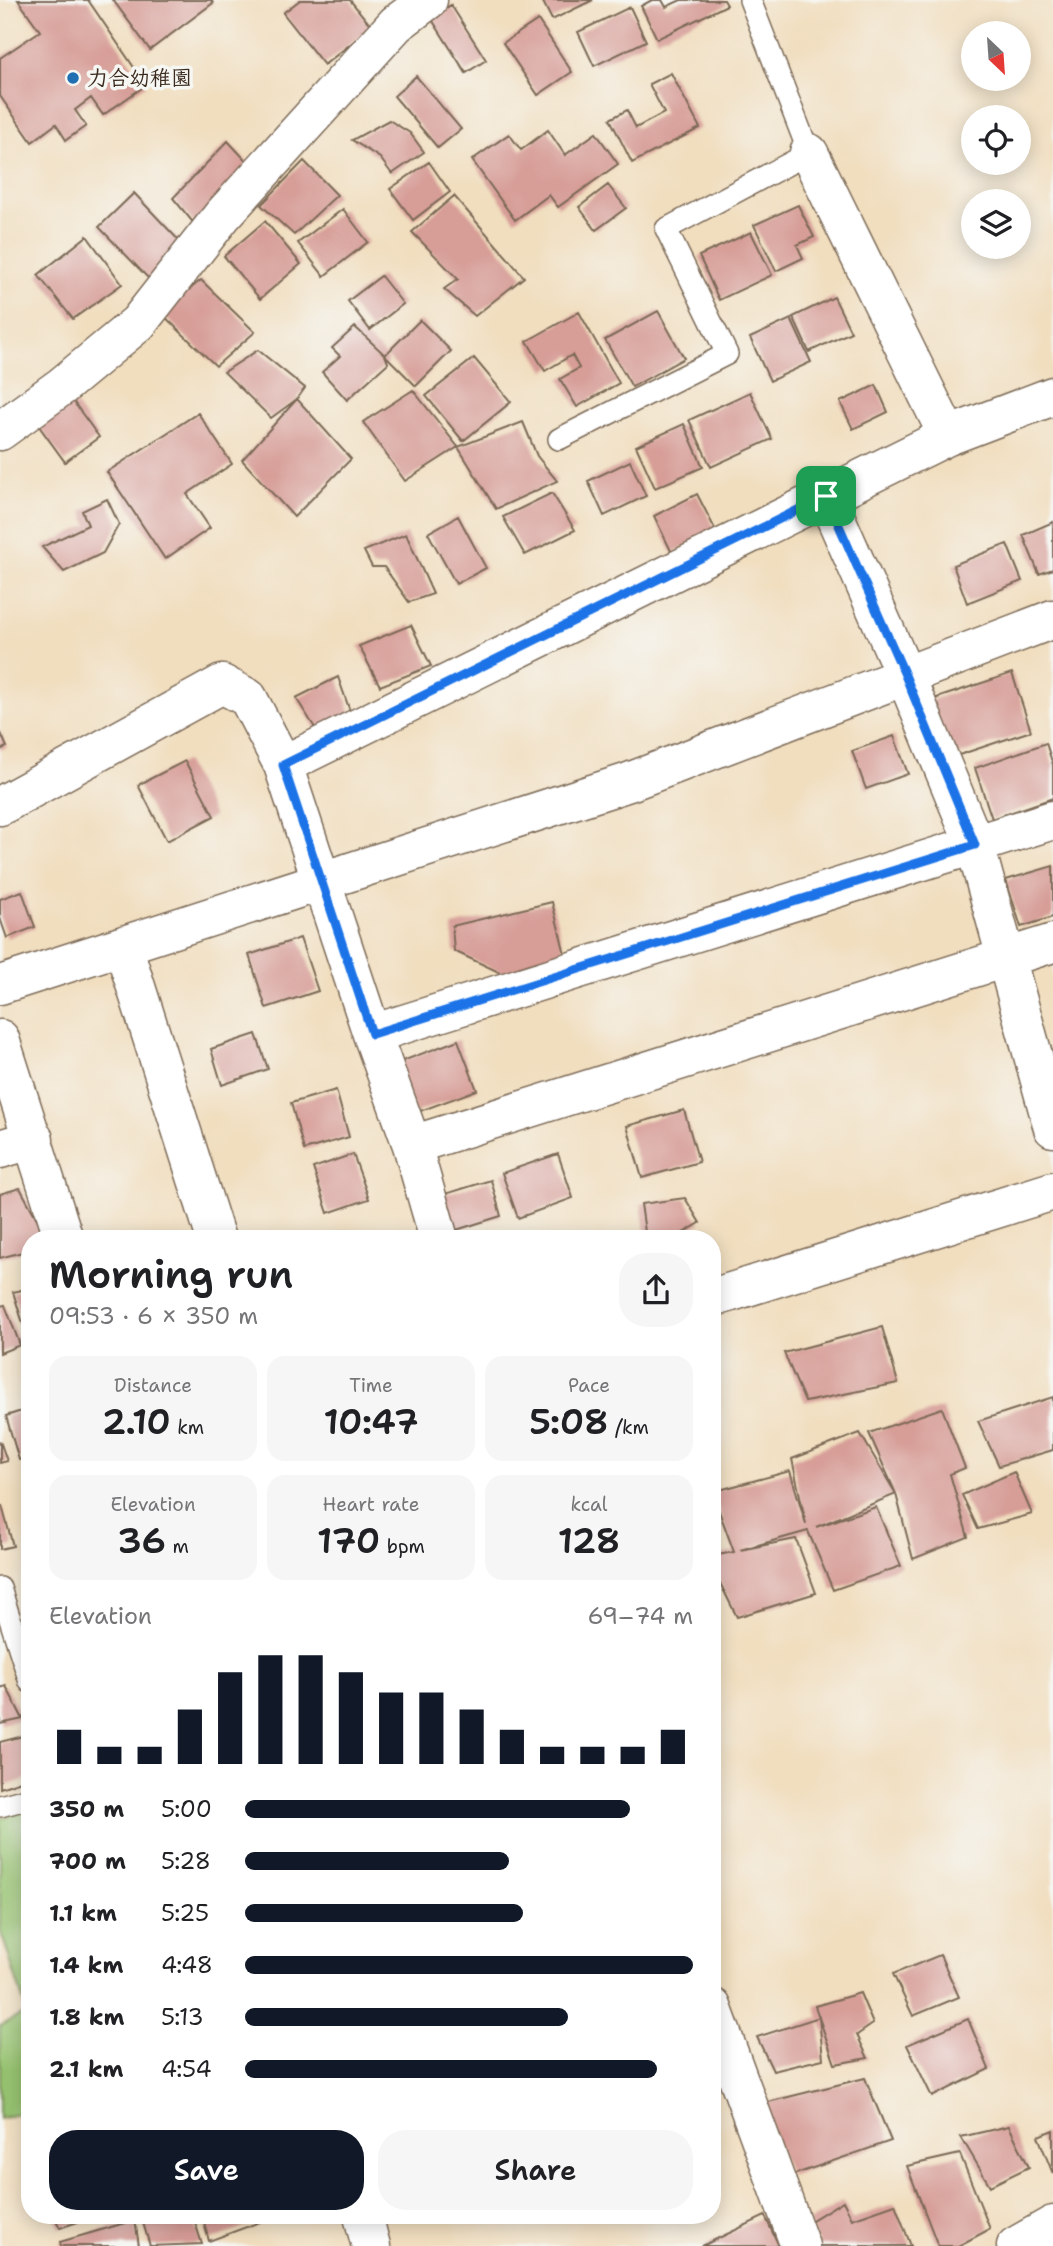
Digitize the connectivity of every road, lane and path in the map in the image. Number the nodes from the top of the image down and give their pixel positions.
1 (428, 0) edge
2 (750, 0) edge
3 (809, 153) junction
4 (1053, 396) edge
5 (0, 431) edge
6 (947, 436) junction
7 (559, 439) dead end
8 (826, 496) junction
9 (1053, 619) edge
10 (905, 675) junction
11 (283, 765) junction
12 (0, 806) edge
13 (1053, 820) edge
14 (975, 845) junction
15 (324, 883) junction
16 (1053, 943) edge
17 (123, 946) junction
18 (1006, 958) junction
19 (0, 985) edge
20 (372, 1034) junction
21 (0, 1039) edge
22 (1053, 1128) edge
23 (17, 1144) edge
24 (412, 1145) junction
25 (1053, 1191) edge
26 (60, 1230) edge
27 (213, 1230) edge
28 (436, 1230) edge
29 (721, 1295) edge
30 (0, 1588) edge
31 (21, 1654) edge
32 (21, 1801) edge
33 (0, 1807) edge
34 (721, 2031) edge
35 (365, 2224) edge
36 (1053, 2225) edge
37 (371, 2246) edge
38 (800, 2246) edge
39 (1016, 2246) edge

1 - 5 street
2 - 3 lane
3 - 6 street
3 - 7 lane
4 - 6 street
6 - 8 street
8 - 10 street
8 - 11 street
9 - 10 street
10 - 14 street
10 - 15 street
11 - 12 street
11 - 15 street
13 - 14 street
14 - 18 street
14 - 20 street
15 - 17 street
15 - 20 street
16 - 18 street
17 - 19 street
17 - 27 street
18 - 22 street
18 - 24 street
20 - 24 street
21 - 23 street
23 - 26 street
24 - 28 street
25 - 29 street
30 - 31 lane
32 - 33 lane
34 - 38 street
35 - 37 street
36 - 39 street

